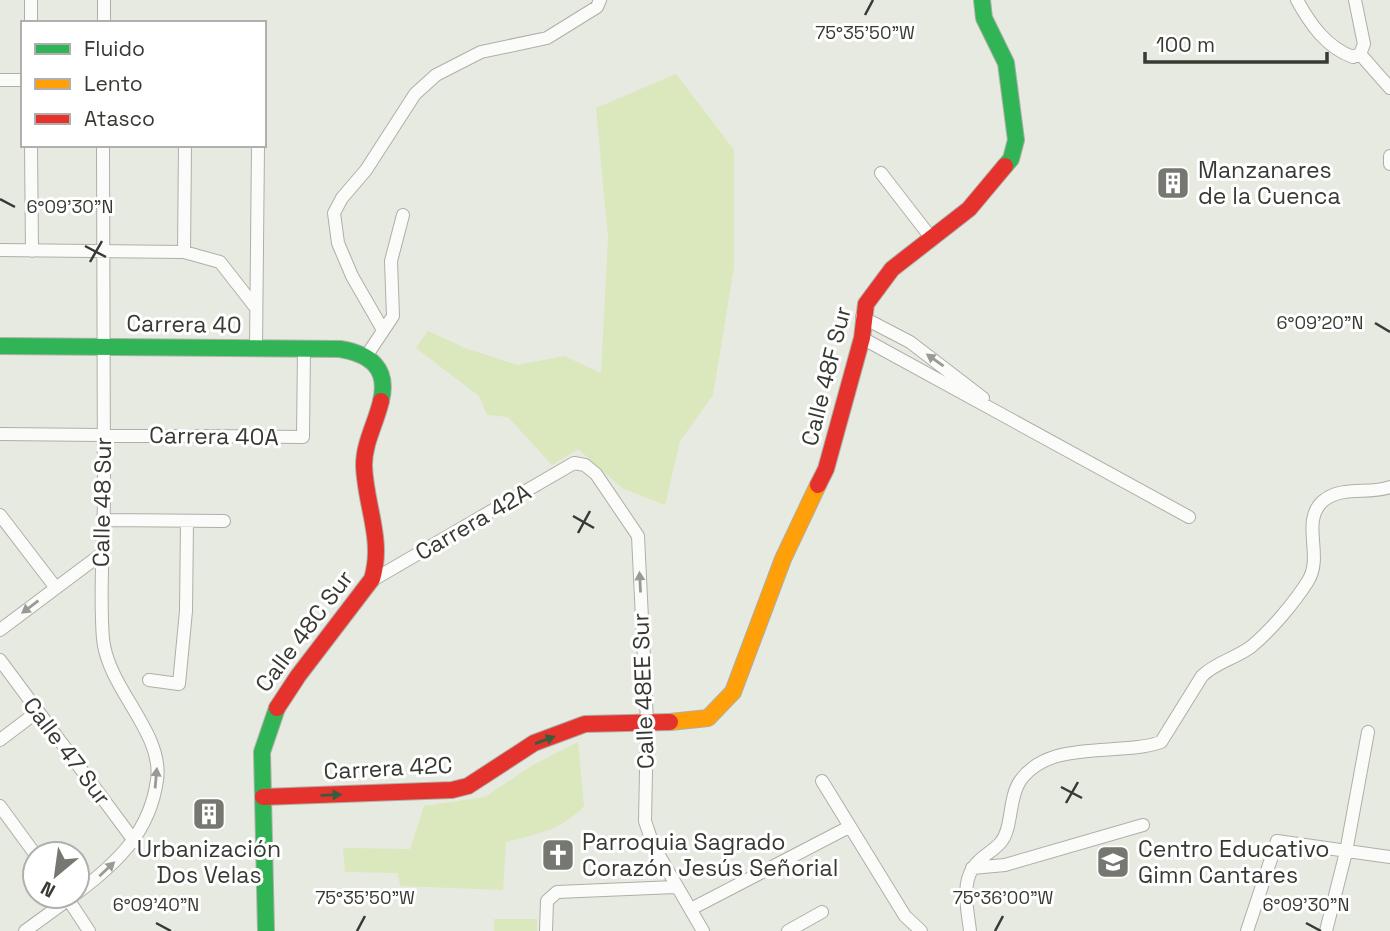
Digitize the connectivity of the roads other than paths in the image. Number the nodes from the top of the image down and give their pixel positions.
1 (31, 0) edge
2 (104, 0) edge
3 (600, 0) edge
4 (982, 0) edge
5 (1297, 0) edge
6 (1355, 0) edge
7 (31, 21) edge
8 (104, 21) edge
9 (1360, 54) junction
10 (0, 80) edge
11 (21, 80) edge
12 (1390, 88) edge
13 (31, 147) edge
14 (103, 147) edge
15 (185, 147) edge
16 (258, 147) edge
17 (1390, 156) edge
18 (1390, 164) edge
19 (881, 173) dead end
20 (403, 215) dead end
21 (932, 239) junction
22 (0, 250) edge
23 (32, 251) junction
24 (103, 251) junction
25 (184, 252) junction
26 (256, 307) junction
27 (862, 317) junction
28 (383, 330) junction
29 (862, 338) junction
30 (106, 345) junction
31 (0, 346) edge
32 (256, 348) junction
33 (304, 348) junction
34 (367, 355) junction
35 (1007, 419) junction
36 (0, 434) edge
37 (103, 435) junction
38 (574, 463) joint
39 (1390, 487) edge
40 (0, 515) edge
41 (1189, 517) dead end
42 (104, 520) junction
43 (224, 521) dead end
44 (187, 522) junction
45 (100, 555) junction
46 (371, 581) junction
47 (57, 588) junction
48 (0, 630) edge
49 (0, 660) edge
50 (149, 680) dead end
51 (37, 712) junction
52 (708, 718) joint
53 (647, 724) junction
54 (1368, 733) dead end
55 (0, 740) edge
56 (822, 780) dead end
57 (263, 797) junction
58 (0, 806) edge
59 (1143, 825) dead end
60 (849, 827) junction
61 (25, 840) edge
62 (135, 842) junction
63 (1346, 852) junction
64 (1390, 856) edge
65 (972, 868) junction
66 (91, 879) edge
67 (675, 887) junction
68 (691, 909) junction
69 (53, 910) edge
70 (78, 910) edge
71 (822, 912) dead end
72 (25, 931) edge
73 (89, 931) edge
74 (267, 931) edge
75 (546, 931) edge
76 (703, 931) edge
77 (788, 931) edge
78 (921, 931) edge
79 (970, 931) edge
80 (1247, 931) edge
81 (1326, 931) edge

1 - 7 street
2 - 8 street
3 - 28 street
4 - 21 street, Calle 48F Sur
5 - 9 street
6 - 9 street
9 - 12 street
10 - 11 street
13 - 23 street
14 - 24 street, Calle 48 Sur
15 - 25 street
16 - 26 street
17 - 18 street
19 - 21 street
20 - 28 street
21 - 27 street, Calle 48F Sur
22 - 23 street
23 - 24 street
24 - 25 street
24 - 30 street, Calle 48 Sur
25 - 26 street
26 - 32 street
27 - 29 street, Calle 48F Sur
35 -> 27 street
28 - 34 street
29 - 35 street
29 - 52 street, Calle 48F Sur
30 - 31 street, Carrera 40
30 - 32 street, Carrera 40
30 - 37 street, Calle 48 Sur
32 - 33 street, Carrera 40
33 - 34 street, Carrera 40
33 - 37 street, Carrera 40A
34 - 46 street, Calle 48C Sur
35 - 41 street
36 - 37 street, Carrera 40A
37 - 42 street, Calle 48 Sur
38 - 46 street, Carrera 42A
53 -> 38 street, Calle 48EE Sur
39 - 65 street
40 - 47 street
42 - 44 street
42 - 45 street, Calle 48 Sur
43 - 44 street
44 - 50 street
45 - 47 street
62 -> 45 street, Calle 48 Sur
46 - 57 street, Calle 48C Sur
47 -> 48 street
49 - 51 street, Calle 47 Sur
51 - 55 street
51 - 62 street, Calle 47 Sur
52 - 53 street, Carrera 42C
57 -> 53 street, Carrera 42C
53 - 67 street, Calle 48EE Sur
54 - 63 street
56 - 60 street
57 - 74 street, Calle 48C Sur
58 - 61 street
59 - 65 street
60 - 68 street
60 - 78 street
66 -> 62 street
63 - 64 street
63 - 80 street
63 - 81 street
65 - 79 street
67 - 68 street, Calle 48EE Sur
67 - 75 street
68 - 76 street, Calle 48EE Sur
69 - 72 street
70 - 73 street
71 - 77 street

